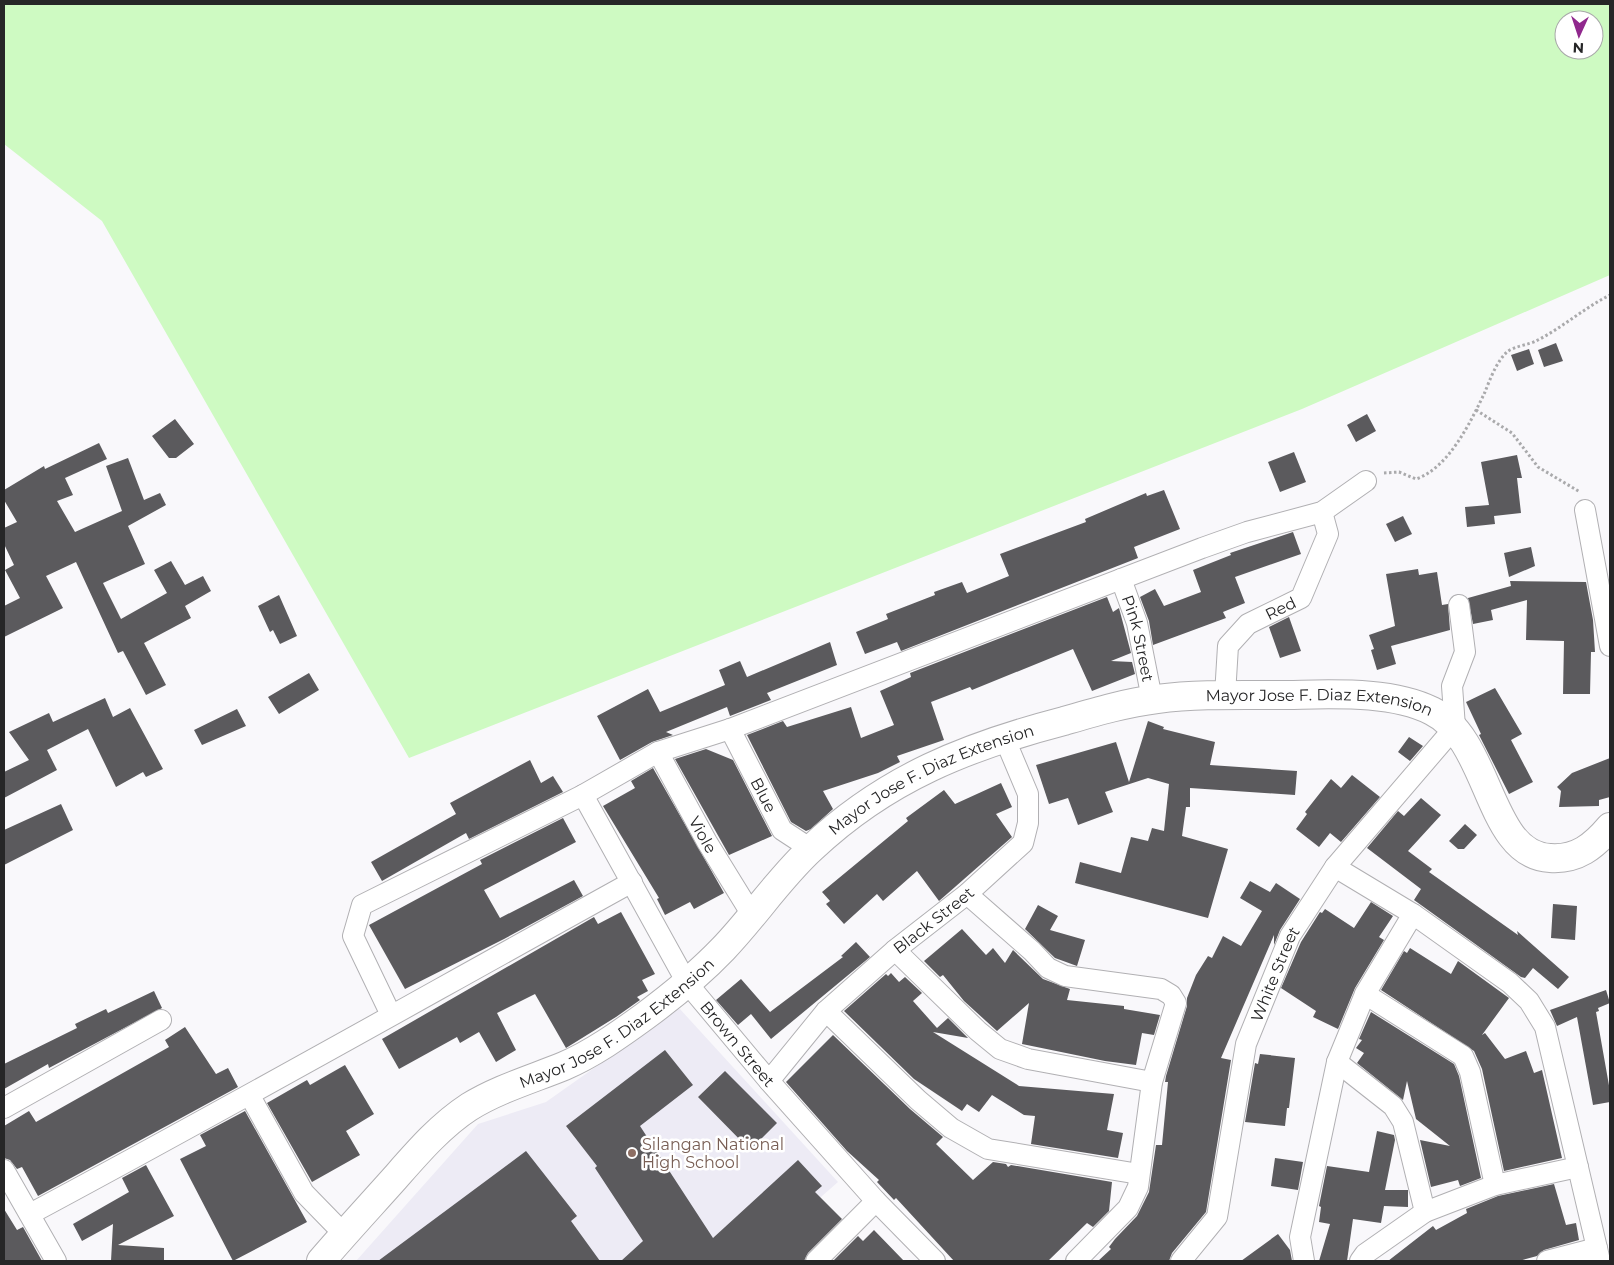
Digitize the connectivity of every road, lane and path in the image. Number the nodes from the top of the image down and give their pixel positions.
1 (1610, 295) edge
2 (1476, 410) junction
3 (1366, 481) joint
4 (1585, 510) joint
5 (1322, 512) junction
6 (1121, 579) junction
7 (1459, 605) dead end
8 (1610, 646) edge
9 (1225, 695) junction
10 (1152, 699) junction
11 (1455, 727) junction
12 (730, 728) junction
13 (1004, 736) junction
14 (658, 752) junction
15 (583, 795) junction
16 (1610, 828) edge
17 (811, 849) junction
18 (1335, 867) junction
19 (632, 882) junction
20 (967, 894) junction
21 (1413, 914) junction
22 (752, 915) junction
23 (894, 950) junction
24 (687, 983) junction
25 (1365, 994) junction
26 (826, 1011) junction
27 (391, 1015) junction
28 (161, 1020) dead end
29 (1337, 1062) junction
30 (769, 1081) junction
31 (1152, 1082) junction
32 (250, 1096) junction
33 (4, 1108) edge
34 (1578, 1167) junction
35 (4, 1170) edge
36 (1139, 1174) junction
37 (1495, 1185) junction
38 (876, 1201) junction
39 (1425, 1212) junction
40 (30, 1214) junction
41 (344, 1234) junction
42 (1599, 1255) edge
43 (56, 1261) edge
44 (321, 1261) edge
45 (816, 1261) edge
46 (935, 1261) edge
47 (1076, 1261) edge
48 (1181, 1261) edge
49 (1304, 1261) edge
50 (1360, 1261) edge
51 (1547, 1261) edge

1 - 2 path
2 - 3 path
2 - 4 path
3 - 5 street
4 - 8 street
5 - 6 street
5 - 9 street, Red
6 - 10 street, Pink Street
6 - 12 street
7 - 11 street
9 - 10 street, Mayor Jose F. Diaz Extension
9 - 11 street, Mayor Jose F. Diaz Extension
10 - 13 street, Mayor Jose F. Diaz Extension
11 - 16 street, Mayor Jose F. Diaz Extension
11 - 18 street, White Street
12 - 14 street
12 - 17 street, Blue
13 - 17 street, Mayor Jose F. Diaz Extension
13 - 20 street, Black Street
14 - 15 street
14 - 22 street, Viole
15 - 19 street, Brown Street
15 - 27 street
17 - 22 street, Mayor Jose F. Diaz Extension
18 - 21 street
18 - 48 street, White Street
19 - 24 street, Brown Street
19 - 27 street
20 - 23 street, Black Street
20 - 31 street
21 - 25 street
21 - 34 street
22 - 24 street, Mayor Jose F. Diaz Extension
23 - 26 street, Black Street
23 - 31 street
24 - 30 street, Brown Street
24 - 41 street, Mayor Jose F. Diaz Extension
25 - 29 street
25 - 37 street
26 - 30 street, Black Street
26 - 36 street
27 - 32 street
28 - 33 street
29 - 39 street
29 - 49 street
30 - 38 street, Brown Street
31 - 36 street
32 - 40 street
32 - 41 street
34 - 37 street
34 - 42 street
35 - 40 street
36 - 47 street
37 - 39 street
38 - 45 street
38 - 46 street, Brown Street
39 - 50 street
40 - 43 street
41 - 44 street, Mayor Jose F. Diaz Extension
42 - 51 street

